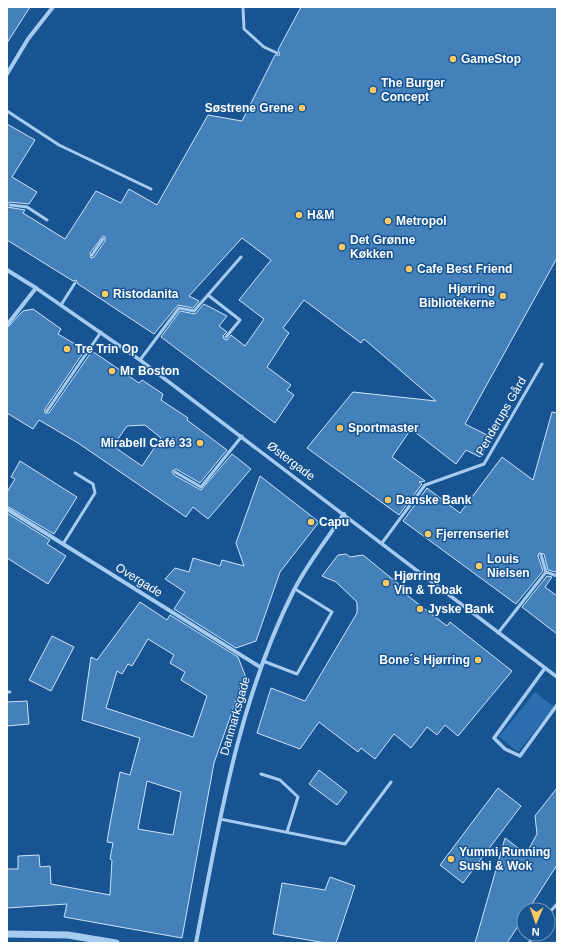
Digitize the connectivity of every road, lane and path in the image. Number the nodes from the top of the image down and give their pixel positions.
1 (53, 7) edge
2 (244, 7) edge
3 (276, 53) dead end
4 (7, 74) edge
5 (7, 111) edge
6 (151, 189) dead end
7 (10, 205) dead end
8 (47, 220) dead end
9 (103, 239) dead end
10 (92, 255) dead end
11 (241, 257) dead end
12 (7, 270) edge
13 (76, 283) dead end
14 (36, 288) junction
15 (208, 295) junction
16 (61, 305) junction
17 (7, 324) edge
18 (101, 332) junction
19 (226, 337) dead end
20 (140, 360) junction
21 (542, 364) dead end
22 (47, 411) dead end
23 (242, 436) junction
24 (175, 472) dead end
25 (75, 473) dead end
26 (7, 509) edge
27 (344, 514) junction
28 (382, 543) junction
29 (63, 544) junction
30 (541, 555) dead end
31 (546, 572) junction
32 (557, 576) edge
33 (294, 589) junction
34 (498, 633) junction
35 (263, 661) junction
36 (260, 667) junction
37 (545, 668) junction
38 (557, 677) edge
39 (557, 705) edge
40 (261, 774) dead end
41 (391, 782) dead end
42 (220, 819) junction
43 (287, 832) junction
44 (7, 934) edge
45 (116, 943) edge
46 (196, 943) edge

1 - 4 street
2 - 3 lane
5 - 6 lane
7 - 8 lane
9 - 10 lane
11 - 15 lane
12 - 14 street, Østergade
13 - 16 lane
14 - 16 street, Østergade
14 - 17 street
15 - 19 lane
15 - 20 lane
16 - 18 street, Østergade
18 - 20 street, Østergade
18 - 22 lane
20 - 23 street, Østergade
21 - 28 lane, Penderups Gård
23 - 24 lane
23 - 27 street, Østergade
25 - 29 lane
26 - 29 street, Overgade
27 - 28 street, Østergade
27 - 33 street, Danmarksgade
28 - 34 street, Østergade
29 - 36 street, Overgade
30 - 31 lane
31 - 32 lane
31 - 34 lane
33 - 35 street, Danmarksgade
33 - 35 lane
34 - 37 street, Østergade
35 - 36 street, Danmarksgade
36 - 42 street, Danmarksgade
37 - 38 street, Østergade
37 - 39 street
40 - 43 lane
41 - 43 lane
42 - 43 lane
42 - 46 street, Danmarksgade
44 - 45 street

